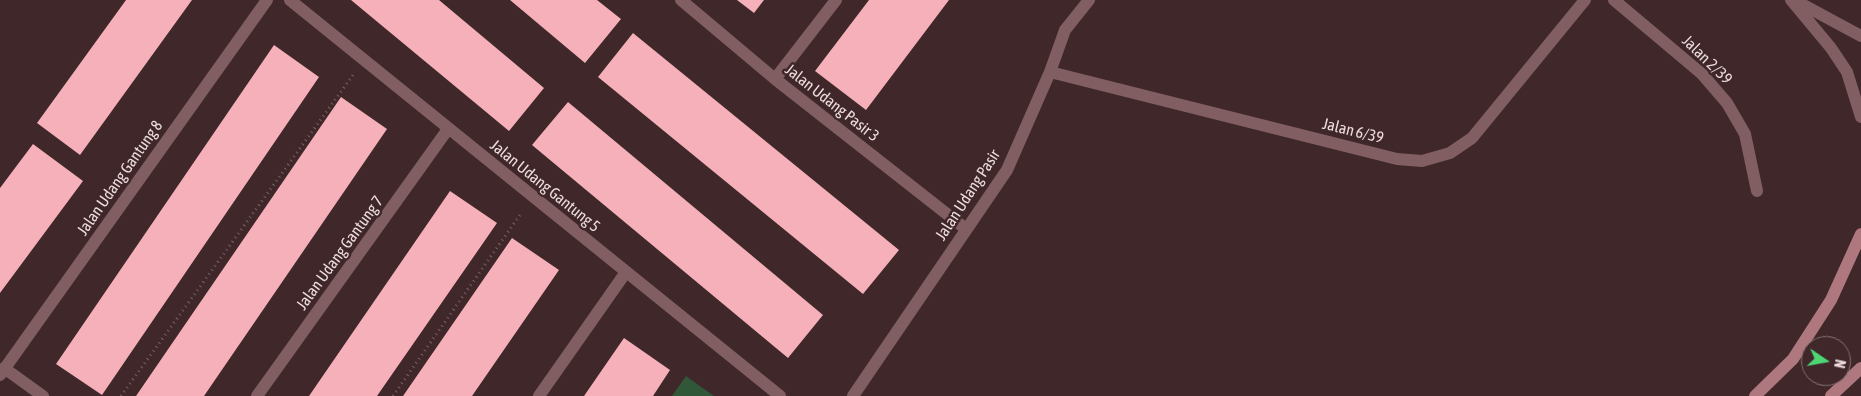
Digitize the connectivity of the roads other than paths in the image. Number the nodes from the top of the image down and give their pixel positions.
1 (267, 0) edge
2 (290, 0) edge
3 (681, 0) edge
4 (836, 0) edge
5 (1089, 0) edge
6 (1585, 0) edge
7 (1614, 0) edge
8 (1793, 0) edge
9 (1861, 36) edge
10 (1050, 72) junction
11 (775, 79) junction
12 (1861, 116) edge
13 (448, 128) junction
14 (1757, 191) dead end
15 (966, 229) junction
16 (1861, 234) edge
17 (626, 272) junction
18 (1859, 369) edge
19 (2, 372) edge
20 (43, 396) edge
21 (257, 396) edge
22 (540, 396) edge
23 (780, 396) edge
24 (853, 396) edge
25 (1755, 396) edge
26 (1831, 396) edge

1 - 19 street, Jalan Udang Gantung 8
2 - 13 street, Jalan Udang Gantung 5
3 - 11 street, Jalan Udang Pasir 3
4 - 11 street
5 - 10 street, Jalan Udang Pasir
6 - 10 street, Jalan 6/39
7 - 14 street, Jalan 2/39
8 - 9 street
8 - 12 street
10 - 15 street, Jalan Udang Pasir
11 - 15 street, Jalan Udang Pasir 3
13 - 17 street, Jalan Udang Gantung 5
13 - 21 street, Jalan Udang Gantung 7
15 - 24 street, Jalan Udang Pasir
16 - 25 street
17 - 22 street
17 - 23 street, Jalan Udang Gantung 5
18 - 26 street
19 - 20 street

